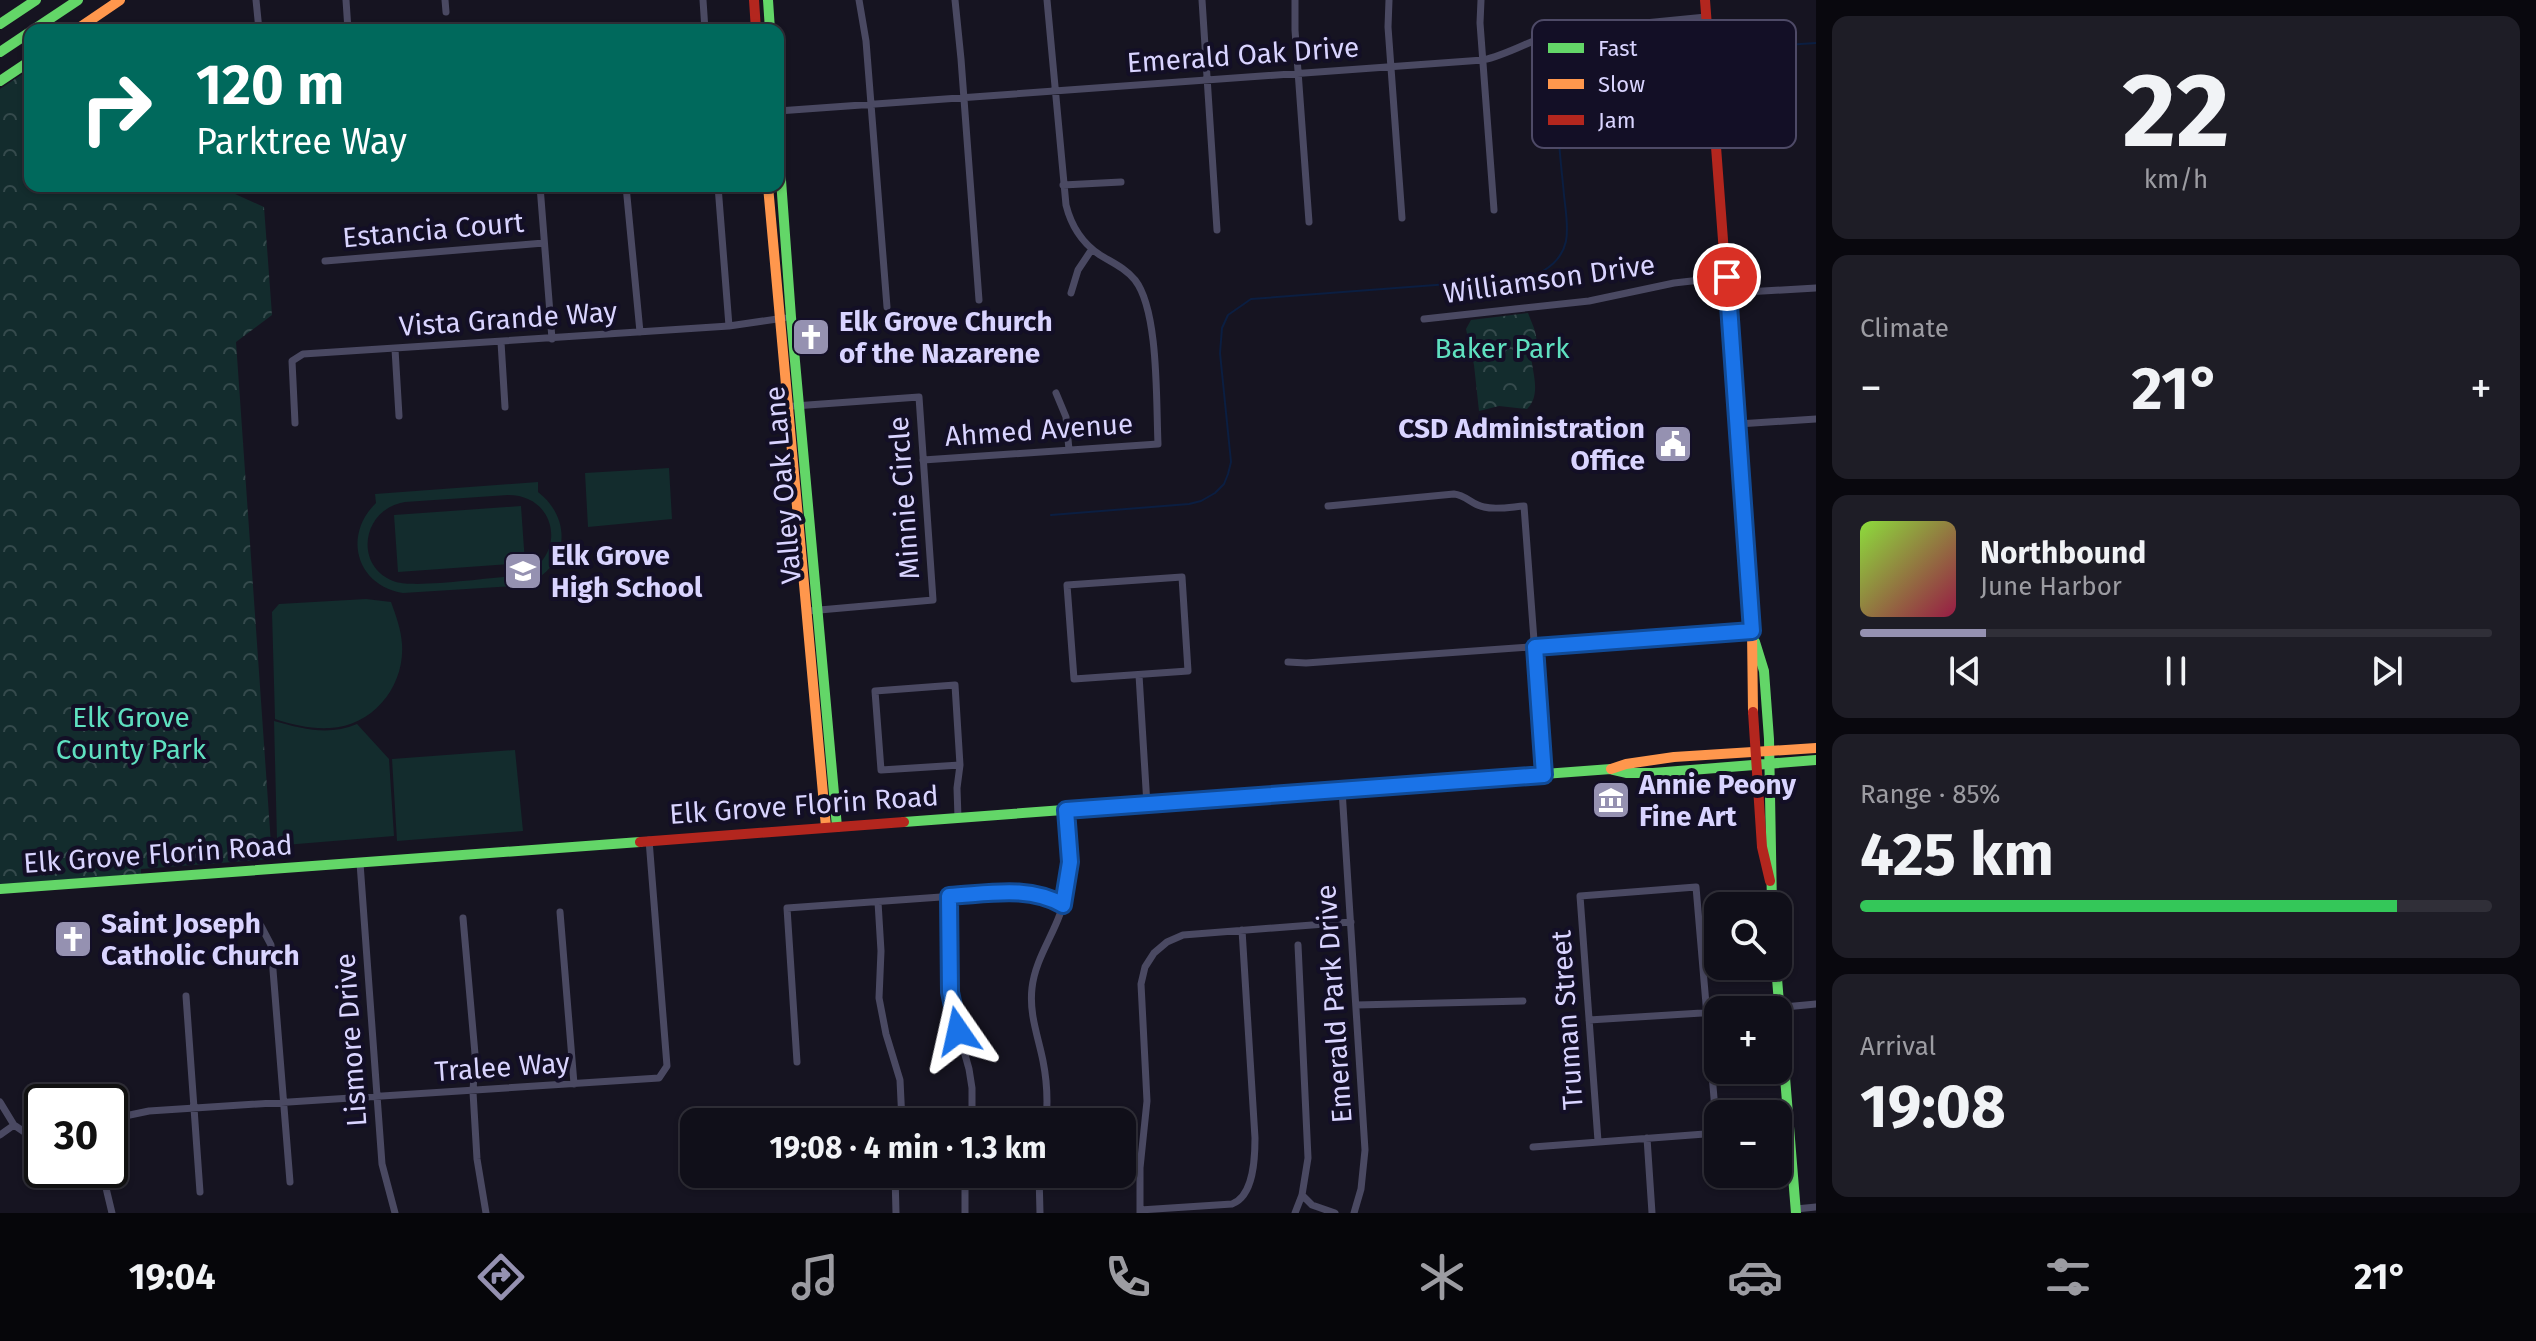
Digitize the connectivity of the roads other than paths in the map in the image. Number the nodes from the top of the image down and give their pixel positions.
1 (36, 0) edge
2 (78, 0) edge
3 (120, 0) edge
4 (256, 0) edge
5 (346, 0) edge
6 (445, 0) edge
7 (703, 0) edge
8 (754, 0) edge
9 (768, 0) edge
10 (859, 0) edge
11 (955, 0) edge
12 (1047, 0) edge
13 (1202, 0) edge
14 (1295, 0) edge
15 (1389, 0) edge
16 (1481, 0) edge
17 (1705, 0) edge
18 (446, 12) dead end
19 (1706, 17) junction
20 (1675, 20) edge
21 (1707, 20) edge
22 (0, 24) edge
23 (42, 24) edge
24 (85, 24) edge
25 (258, 24) edge
26 (348, 24) edge
27 (705, 24) edge
28 (756, 24) edge
29 (770, 24) edge
30 (24, 36) edge
31 (1532, 41) edge
32 (0, 52) edge
33 (1483, 60) junction
34 (24, 65) edge
35 (1391, 67) junction
36 (1298, 73) junction
37 (1206, 80) junction
38 (0, 81) edge
39 (1056, 91) junction
40 (964, 97) junction
41 (871, 104) junction
42 (784, 111) edge
43 (1718, 148) edge
44 (1121, 182) dead end
45 (1063, 185) junction
46 (540, 192) edge
47 (627, 192) edge
48 (718, 192) edge
49 (769, 192) edge
50 (780, 192) edge
51 (1494, 210) dead end
52 (1402, 218) dead end
53 (1309, 222) dead end
54 (1217, 230) dead end
55 (544, 243) junction
56 (1092, 249) junction
57 (325, 261) dead end
58 (1727, 277) junction
59 (1816, 288) edge
60 (1071, 293) dead end
61 (1728, 293) junction
62 (979, 300) dead end
63 (887, 307) dead end
64 (785, 318) junction
65 (1424, 319) dead end
66 (729, 326) junction
67 (640, 332) junction
68 (552, 339) junction
69 (501, 342) junction
70 (395, 349) junction
71 (1056, 393) dead end
72 (800, 405) junction
73 (788, 406) junction
74 (505, 407) dead end
75 (399, 416) dead end
76 (1816, 419) edge
77 (295, 423) dead end
78 (1738, 424) junction
79 (1069, 450) junction
80 (923, 460) junction
81 (1328, 506) dead end
82 (813, 611) junction
83 (1752, 631) junction
84 (1535, 647) junction
85 (1288, 662) dead end
86 (1139, 675) junction
87 (1816, 748) edge
88 (1770, 751) junction
89 (1754, 752) junction
90 (1816, 760) edge
91 (1770, 763) junction
92 (1755, 764) junction
93 (960, 765) junction
94 (1611, 769) junction
95 (1544, 775) junction
96 (1342, 790) junction
97 (1147, 805) junction
98 (1066, 810) junction
99 (958, 818) junction
100 (832, 827) junction
101 (649, 840) junction
102 (360, 863) junction
103 (1770, 881) junction
104 (0, 889) edge
105 (1771, 892) edge
106 (949, 896) junction
107 (878, 902) junction
108 (1063, 905) junction
109 (560, 912) dead end
110 (463, 918) dead end
111 (1351, 922) junction
112 (261, 926) dead end
113 (1242, 930) junction
114 (1298, 945) dead end
115 (186, 996) dead end
116 (1705, 996) edge
117 (1523, 1001) dead end
118 (1816, 1004) edge
119 (1356, 1005) junction
120 (1792, 1007) edge
121 (1704, 1013) edge
122 (1589, 1020) junction
123 (797, 1062) dead end
124 (574, 1084) junction
125 (473, 1092) junction
126 (378, 1094) junction
127 (284, 1101) junction
128 (0, 1102) edge
129 (194, 1108) junction
130 (901, 1108) edge
131 (972, 1108) edge
132 (1046, 1108) edge
133 (128, 1116) edge
134 (14, 1125) junction
135 (24, 1132) edge
136 (1704, 1134) edge
137 (0, 1135) edge
138 (1647, 1138) junction
139 (1598, 1141) junction
140 (1533, 1147) dead end
141 (290, 1182) dead end
142 (1792, 1184) edge
143 (106, 1188) edge
144 (895, 1188) edge
145 (965, 1188) edge
146 (1039, 1188) edge
147 (200, 1192) dead end
148 (1302, 1195) junction
149 (1816, 1207) edge
150 (1140, 1211) edge
151 (1796, 1211) edge
152 (112, 1213) edge
153 (395, 1213) edge
154 (486, 1213) edge
155 (896, 1213) edge
156 (965, 1213) edge
157 (1040, 1213) edge
158 (1295, 1213) edge
159 (1335, 1213) edge
160 (1354, 1213) edge
161 (1652, 1213) edge

1 - 22 main road
2 - 23 main road
3 - 24 main road
4 - 25 street
5 - 26 street
6 - 18 street
7 - 27 street
8 - 28 main road
9 - 29 main road
10 - 41 street
11 - 40 street
12 - 39 street
13 - 37 street
14 - 36 street
15 - 35 street
16 - 33 street
17 - 19 main road
19 - 20 street, Emerald Oak Drive
19 - 21 main road
30 - 32 main road
31 - 33 street, Emerald Oak Drive
33 - 35 street, Emerald Oak Drive
33 - 51 street
34 - 38 main road
35 - 36 street, Emerald Oak Drive
35 - 52 street
36 - 37 street, Emerald Oak Drive
36 - 53 street
37 - 39 street, Emerald Oak Drive
37 - 54 street
39 - 40 street, Emerald Oak Drive
39 - 45 street
40 - 41 street, Emerald Oak Drive
40 - 62 street
41 - 42 street, Emerald Oak Drive
41 - 63 street
43 - 58 main road
44 - 45 street
45 - 56 street
46 - 55 street
47 - 67 street
48 - 66 street
49 - 64 main road, Valley Oak Lane
50 - 64 main road, Valley Oak Lane
55 - 57 street, Estancia Court
55 - 68 street
56 - 60 street
56 - 79 street, Ahmed Avenue
58 - 61 main road
58 - 65 street, Williamson Drive
59 - 61 street
61 - 78 main road
64 - 66 street, Vista Grande Way
64 - 72 main road, Valley Oak Lane
64 - 73 main road, Valley Oak Lane
66 - 67 street, Vista Grande Way
67 - 68 street, Vista Grande Way
68 - 69 street, Vista Grande Way
69 - 70 street, Vista Grande Way
69 - 74 street
70 - 75 street
70 - 77 street, Vista Grande Way
71 - 79 street
72 - 73 street, Minnie Circle
72 - 80 street, Minnie Circle
72 - 82 main road, Valley Oak Lane
73 - 82 main road, Valley Oak Lane
76 - 78 street
78 - 83 main road
79 - 80 street, Ahmed Avenue
80 - 82 street, Minnie Circle
81 - 84 street
82 - 100 main road, Valley Oak Lane
83 - 84 street
83 - 88 main road
83 - 89 main road
84 - 85 street
84 - 95 street
86 - 86 street
86 - 97 street
87 - 88 main road, Elk Grove Florin Road
88 - 89 main road, Elk Grove Florin Road
88 - 91 main road
89 - 92 main road
89 - 94 main road, Elk Grove Florin Road
90 - 91 main road, Elk Grove Florin Road
91 - 92 main road, Elk Grove Florin Road
91 - 103 main road
92 - 94 main road, Elk Grove Florin Road
92 - 103 main road
93 - 93 street
93 - 99 street
94 - 95 main road, Elk Grove Florin Road
95 - 96 main road, Elk Grove Florin Road
96 - 97 main road, Elk Grove Florin Road
96 - 111 street, Emerald Park Drive
97 - 98 main road, Elk Grove Florin Road
98 - 99 main road, Elk Grove Florin Road
98 - 108 street
99 - 100 main road, Elk Grove Florin Road
100 - 101 main road, Elk Grove Florin Road
101 - 102 main road, Elk Grove Florin Road
101 - 124 street, Tralee Way
102 - 104 main road, Elk Grove Florin Road
102 - 126 street, Lismore Drive
103 - 105 main road
106 - 107 street
106 - 108 street
106 - 131 street
107 - 123 street
107 - 130 street
108 - 132 street
109 - 124 street
110 - 125 street
111 - 113 street
111 - 119 street, Emerald Park Drive
112 - 127 street
113 - 150 street
113 - 150 street
114 - 148 street
115 - 129 street
116 - 122 street, Truman Street
117 - 119 street
118 - 120 street
119 - 160 street, Emerald Park Drive
121 - 122 street
122 - 139 street, Truman Street
124 - 125 street, Tralee Way
125 - 126 street, Tralee Way
125 - 154 street
126 - 127 street, Tralee Way
126 - 153 street, Lismore Drive
127 - 129 street, Tralee Way
127 - 141 street
128 - 134 street
129 - 133 street, Tralee Way
129 - 147 street
134 - 135 street
134 - 137 street
136 - 138 street
138 - 139 street
138 - 161 street
139 - 140 street
142 - 151 main road
143 - 152 street
144 - 155 street
145 - 156 street
146 - 157 street
148 - 158 street
148 - 159 street
149 - 151 street

